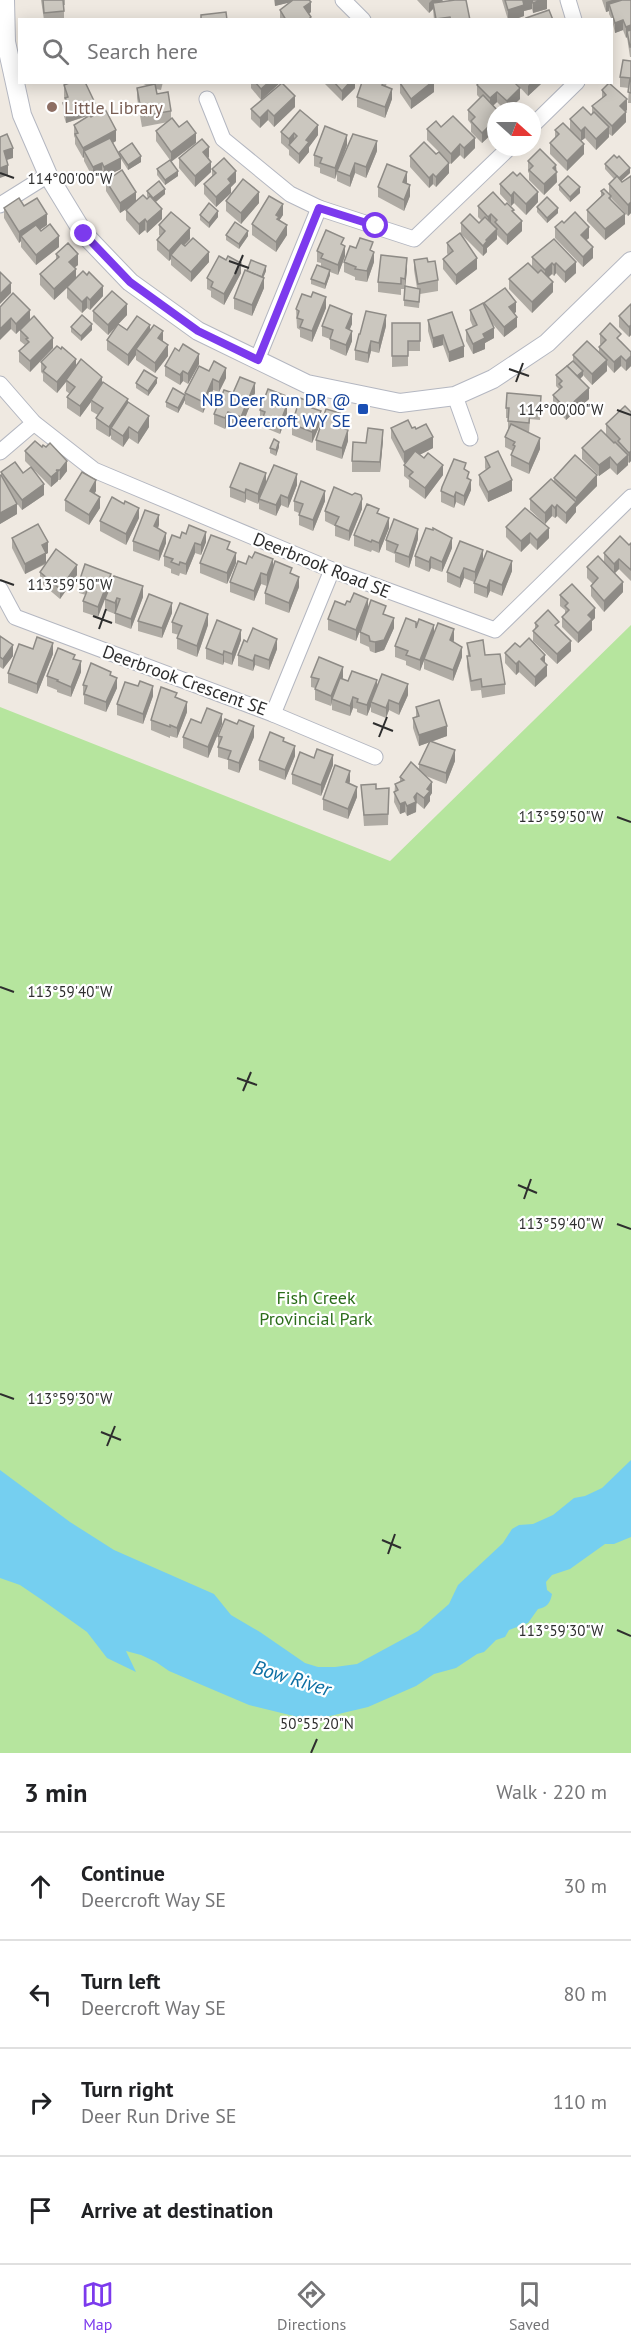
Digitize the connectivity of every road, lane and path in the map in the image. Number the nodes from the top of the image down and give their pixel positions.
1 (5, 0) edge
2 (343, 0) edge
3 (568, 0) edge
4 (361, 18) edge
5 (573, 18) edge
6 (3, 42) edge
7 (575, 84) edge
8 (207, 99) dead end
9 (541, 117) edge
10 (501, 156) edge
11 (48, 175) junction
12 (0, 205) edge
13 (319, 208) junction
14 (631, 261) edge
15 (258, 360) junction
16 (0, 384) edge
17 (455, 396) junction
18 (34, 423) junction
19 (470, 438) dead end
20 (0, 452) edge
21 (631, 497) edge
22 (332, 570) junction
23 (0, 589) edge
24 (273, 714) junction
25 (375, 757) dead end

1 - 6 street
2 - 4 street
3 - 5 street
6 - 11 street
7 - 9 street
8 - 13 street
10 - 13 street
11 - 12 street
11 - 15 street
13 - 15 street
14 - 17 street
15 - 17 street
16 - 18 street, Deerbrook Road SE
17 - 19 street
18 - 20 street
18 - 22 street, Deerbrook Road SE
21 - 22 street, Deerbrook Road SE
22 - 24 street, Deerbrook Crescent SE
23 - 24 street, Deerbrook Crescent SE
24 - 25 street

